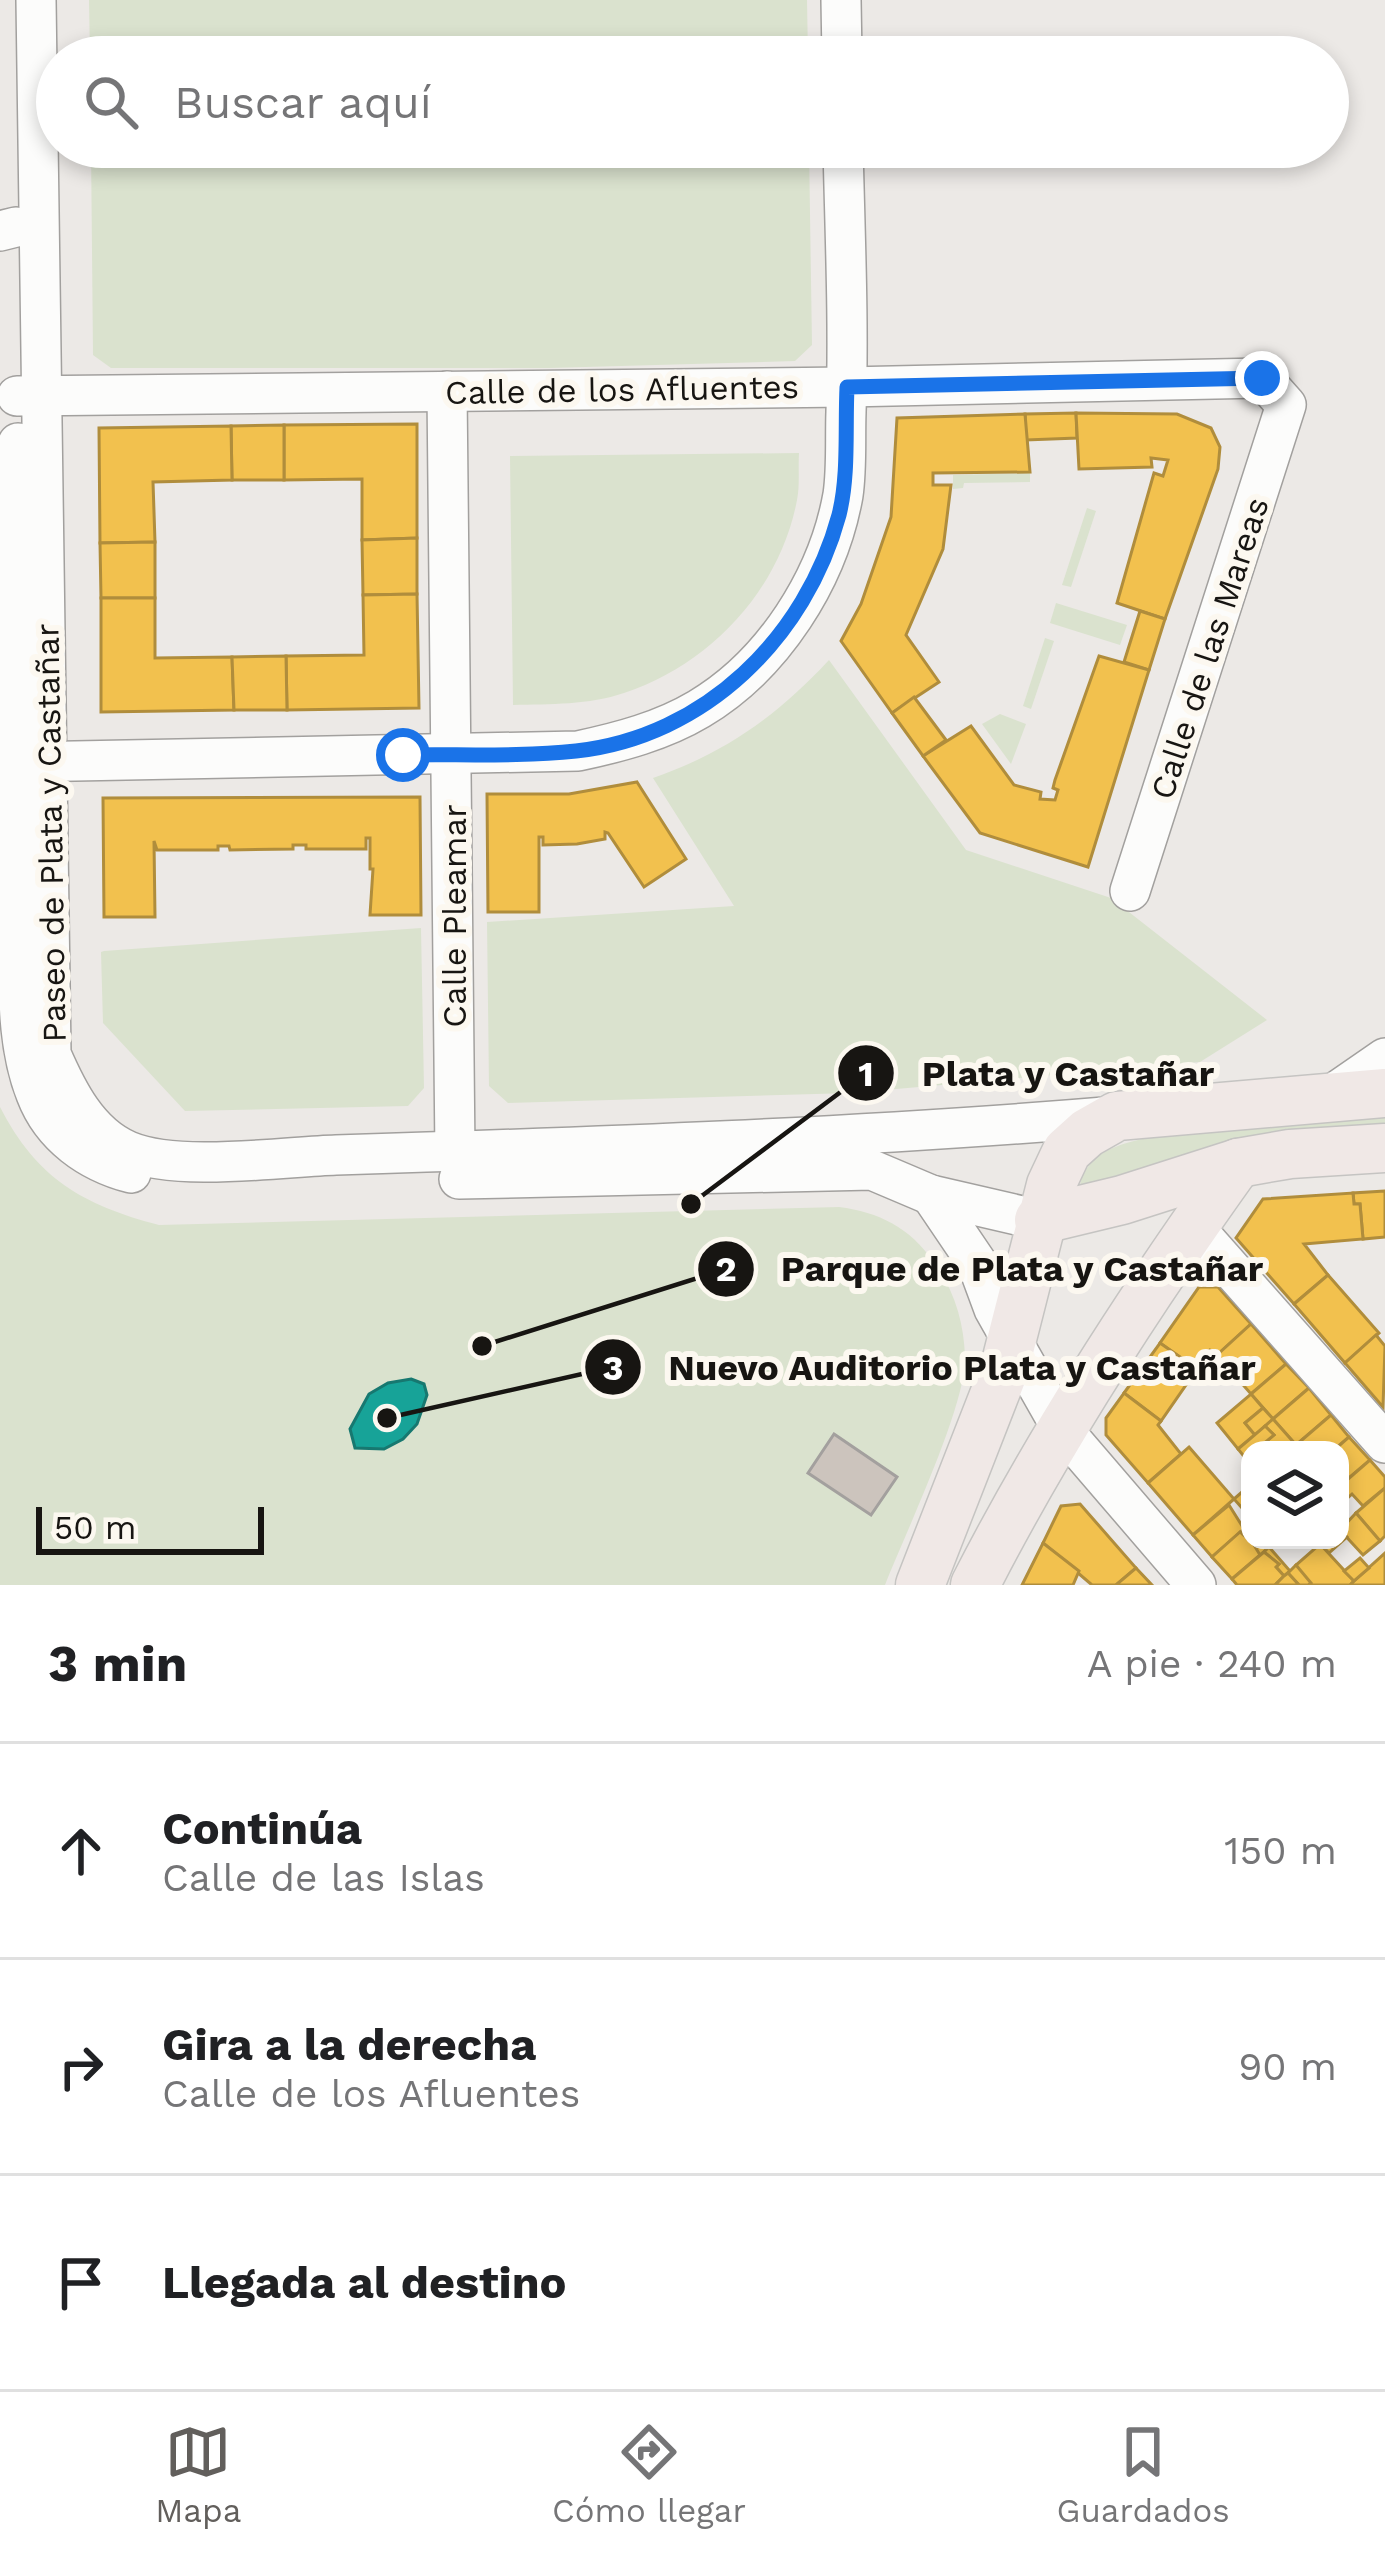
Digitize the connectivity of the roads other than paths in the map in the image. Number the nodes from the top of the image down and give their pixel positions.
1 (14, 0) edge
2 (36, 0) edge
3 (841, 0) edge
4 (842, 36) edge
5 (843, 168) edge
6 (8, 229) edge
7 (847, 387) junction
8 (447, 391) junction
9 (30, 396) junction
10 (1286, 405) joint
11 (21, 745) edge
12 (453, 754) junction
13 (1130, 891) dead end
14 (1385, 1058) edge
15 (1385, 1093) edge
16 (1330, 1096) junction
17 (1117, 1116) junction
18 (1385, 1148) edge
19 (455, 1154) junction
20 (1238, 1162) junction
21 (931, 1195) junction
22 (1039, 1220) junction
23 (1193, 1226) junction
24 (1011, 1336) junction
25 (1062, 1429) junction
26 (1385, 1443) edge
27 (920, 1585) edge
28 (975, 1585) edge
29 (1196, 1585) edge

1 - 6 street, Paseo de Plata y Castañar
2 - 9 street, Paseo de Plata y Castañar
3 - 4 street
5 - 7 street
6 - 9 street, Paseo de Plata y Castañar
7 - 8 street, Calle de los Afluentes
7 - 10 street, Calle de los Afluentes
7 - 12 street
8 - 9 street, Calle de los Afluentes
8 - 12 street, Calle Pleamar
9 - 11 street, Paseo de Plata y Castañar
10 - 13 street, Calle de las Mareas
11 - 12 street
11 - 19 street, Paseo de Plata y Castañar
11 - 21 street, Paseo de Plata y Castañar
12 - 19 street, Calle Pleamar
14 - 16 street
15 - 16 main road
16 - 17 main road
17 - 19 street, Paseo de Plata y Castañar
17 - 22 main road
18 - 20 main road
20 - 22 main road
20 - 23 main road
21 - 22 street, Paseo de Plata y Castañar
21 - 24 street
22 - 24 main road
23 - 25 main road
23 - 26 street
24 - 25 street
24 - 27 main road
25 - 28 main road
25 - 29 street

